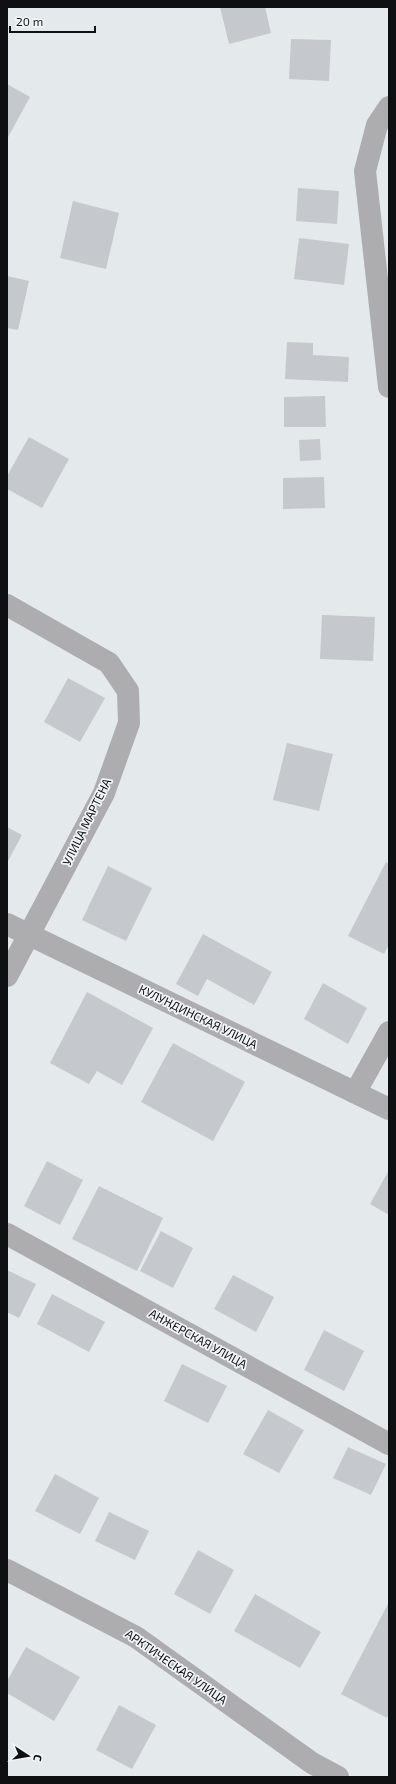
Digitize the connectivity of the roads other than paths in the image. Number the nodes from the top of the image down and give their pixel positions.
1 (389, 107) edge
2 (389, 387) edge
3 (7, 605) edge
4 (7, 924) edge
5 (29, 936) junction
6 (7, 976) edge
7 (389, 1032) edge
8 (355, 1093) junction
9 (389, 1109) edge
10 (7, 1234) edge
11 (389, 1444) edge
12 (7, 1570) edge
13 (338, 1777) edge

1 - 2 street
3 - 5 street, УЛИЦА МАРТЕНА
4 - 5 street, КУЛУНДИНСКАЯ УЛИЦА
5 - 6 street, УЛИЦА МАРТЕНА
5 - 8 street, КУЛУНДИНСКАЯ УЛИЦА
7 - 8 street
8 - 9 street, КУЛУНДИНСКАЯ УЛИЦА
10 - 11 street, АНЖЕРСКАЯ УЛИЦА
12 - 13 street, АРКТИЧЕСКАЯ УЛИЦА

